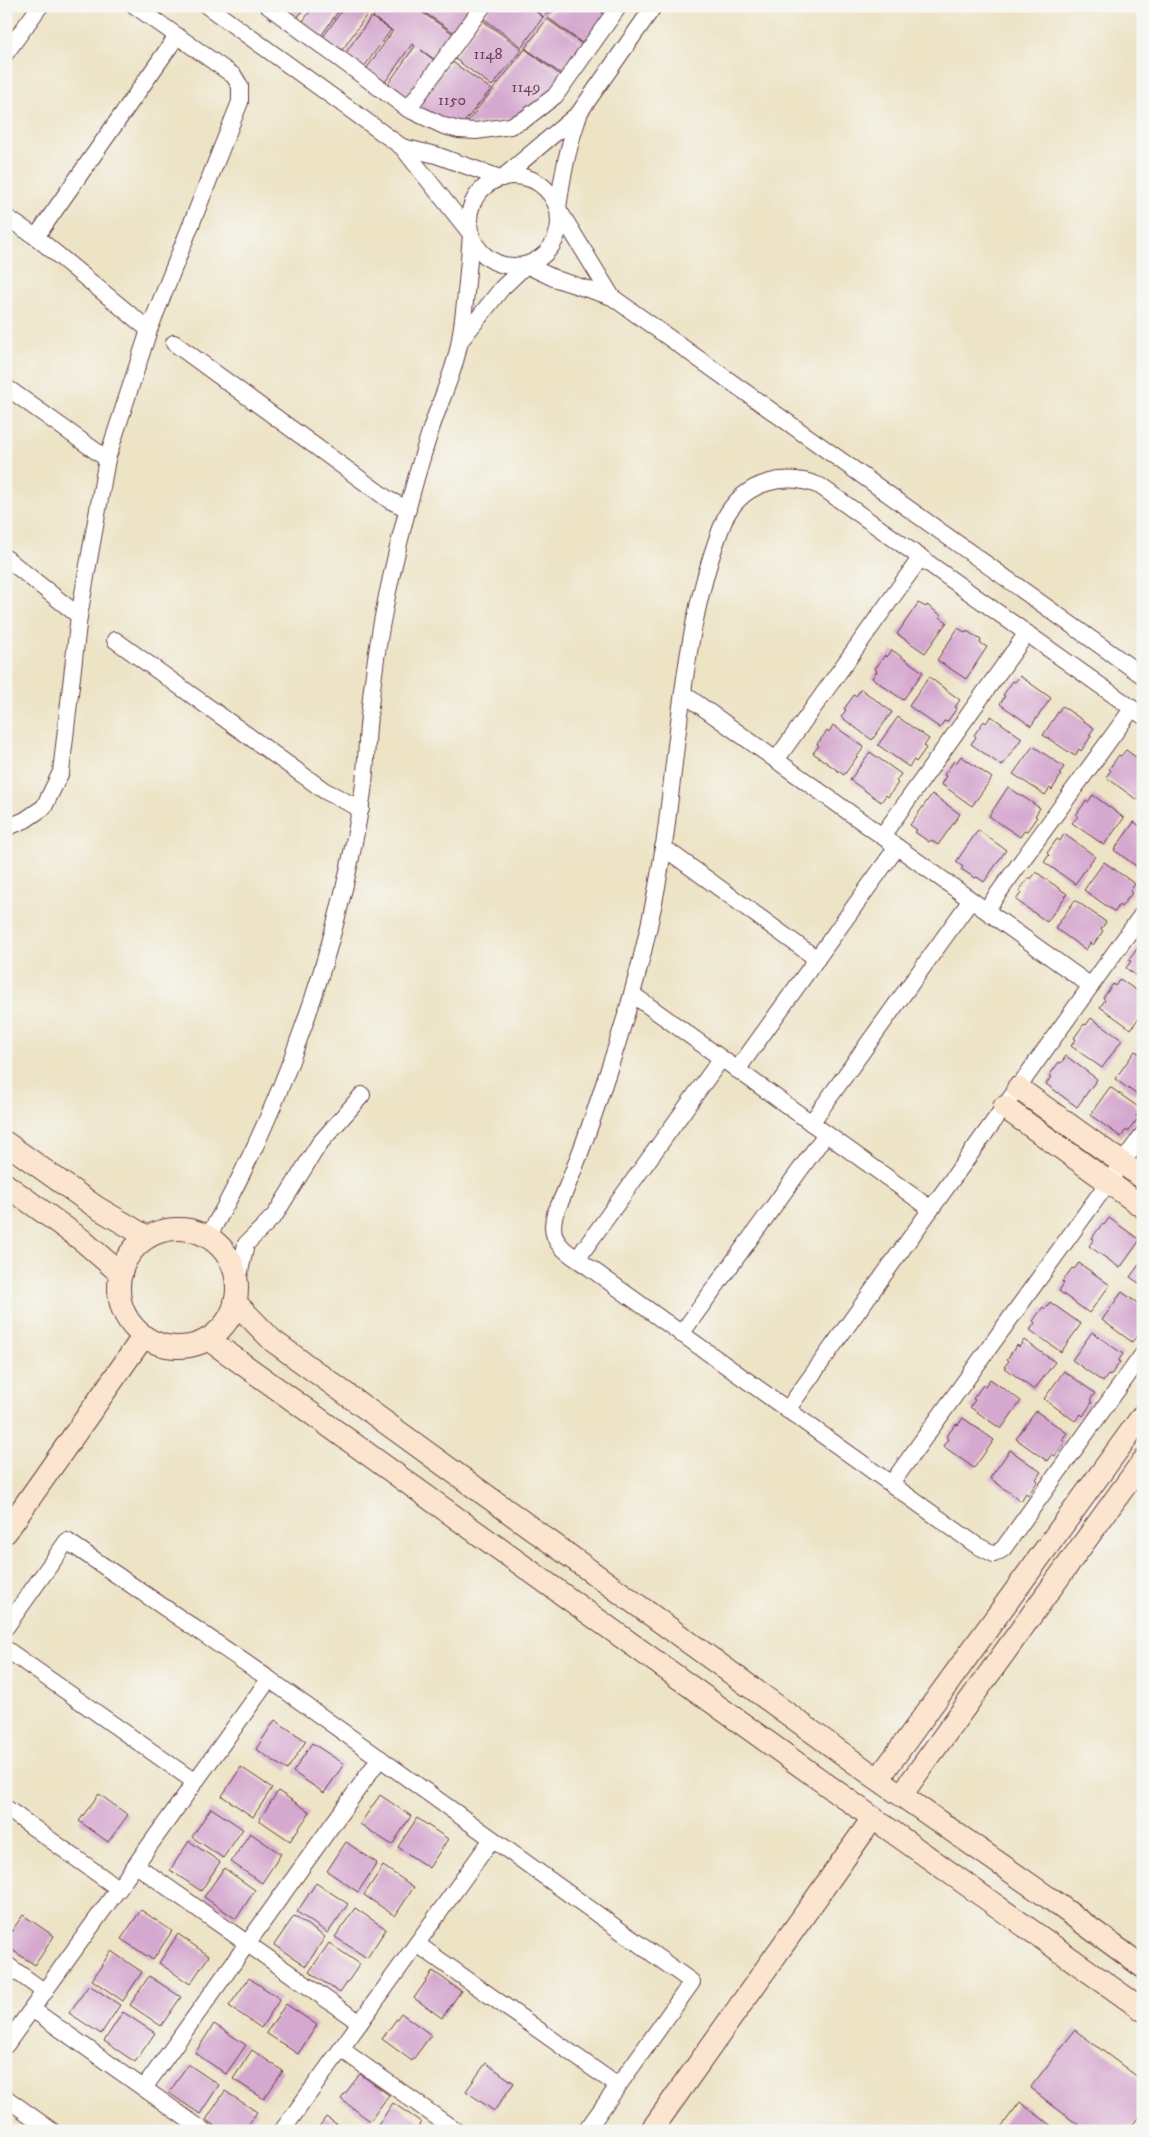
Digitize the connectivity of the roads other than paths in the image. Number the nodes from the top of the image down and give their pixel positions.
1 (40, 6) edge
2 (135, 6) edge
3 (207, 6) edge
4 (268, 6) edge
5 (483, 6) edge
6 (619, 6) edge
7 (654, 6) edge
8 (177, 36) junction
9 (6, 53) edge
10 (408, 109) junction
11 (579, 113) junction
12 (402, 147) junction
13 (501, 178) junction
14 (558, 208) junction
15 (6, 216) edge
16 (471, 235) junction
17 (36, 236) junction
18 (526, 265) junction
19 (612, 297) junction
20 (149, 330) junction
21 (460, 342) junction
22 (174, 343) dead end
23 (6, 387) edge
24 (107, 460) junction
25 (408, 509) junction
26 (921, 557) junction
27 (6, 558) edge
28 (79, 616) junction
29 (1026, 633) junction
30 (115, 640) dead end
31 (1143, 676) edge
32 (684, 694) junction
33 (1137, 712) edge
34 (776, 760) junction
35 (361, 809) junction
36 (6, 828) edge
37 (882, 836) junction
38 (897, 847) junction
39 (663, 848) junction
40 (971, 900) junction
41 (986, 910) junction
42 (1143, 913) edge
43 (817, 959) junction
44 (1091, 986) junction
45 (632, 994) junction
46 (721, 1059) junction
47 (737, 1070) junction
48 (1018, 1088) junction
49 (362, 1095) dead end
50 (1004, 1107) junction
51 (811, 1123) junction
52 (826, 1134) junction
53 (1143, 1134) edge
54 (6, 1143) edge
55 (1122, 1164) junction
56 (1143, 1178) edge
57 (1108, 1182) junction
58 (6, 1186) edge
59 (1143, 1207) edge
60 (931, 1209) junction
61 (147, 1237) junction
62 (208, 1237) junction
63 (577, 1259) junction
64 (121, 1274) junction
65 (236, 1294) junction
66 (681, 1334) junction
67 (144, 1337) junction
68 (208, 1339) junction
69 (1143, 1354) edge
70 (787, 1410) junction
71 (1143, 1415) edge
72 (1143, 1461) edge
73 (891, 1484) junction
74 (6, 1532) edge
75 (6, 1627) edge
76 (6, 1649) edge
77 (269, 1679) junction
78 (380, 1758) junction
79 (876, 1776) junction
80 (195, 1782) junction
81 (907, 1798) junction
82 (6, 1808) edge
83 (873, 1818) junction
84 (492, 1839) junction
85 (136, 1865) junction
86 (118, 1889) junction
87 (247, 1943) junction
88 (417, 1944) junction
89 (6, 1964) edge
90 (1143, 1967) edge
91 (45, 1992) junction
92 (32, 2009) junction
93 (1143, 2010) edge
94 (360, 2023) junction
95 (6, 2045) edge
96 (341, 2049) junction
97 (618, 2086) junction
98 (144, 2088) junction
99 (6, 2098) edge
100 (52, 2131) edge
101 (204, 2131) edge
102 (282, 2131) edge
103 (456, 2131) edge
104 (586, 2131) edge
105 (651, 2131) edge

1 - 9 street
2 - 8 street
3 - 12 street
4 - 10 street
5 - 10 street
6 - 10 street
7 - 11 street
8 - 17 street
8 - 20 street
11 - 13 street
11 - 14 street
12 - 13 street
12 - 16 street
13 - 14 street
13 - 16 street
14 - 18 street
14 - 19 street
15 - 17 street
16 - 18 street
16 - 21 street
17 - 20 street
18 - 19 street
18 - 21 street
19 - 31 street
20 - 24 street
21 - 25 street
22 - 25 street
23 - 24 street
24 - 28 street
25 - 35 street
26 - 29 street
26 - 32 street
26 - 34 street
27 - 28 street
28 - 36 street
29 - 33 street
29 - 37 street
30 - 35 street
32 - 34 street
32 - 39 street
33 - 41 street
34 - 37 street
35 - 62 street
37 - 38 street
38 - 40 street
38 - 43 street
39 - 43 street
39 - 45 street
40 - 41 street
40 - 51 street
41 - 44 street
42 - 44 street
43 - 47 street
44 - 48 street
45 - 46 street
45 - 63 street
46 - 47 street
46 - 63 street
47 - 51 street
48 - 50 street
48 - 55 street
49 - 65 street
50 - 57 street
50 - 60 street
51 - 52 street
52 - 60 street
52 - 66 street
53 - 55 street
54 - 61 street
55 - 56 street
55 - 57 street
57 - 59 street
57 - 73 street
58 - 64 street
60 - 70 street
61 - 62 street
61 - 64 street
62 - 65 street
63 - 66 street
64 - 67 street
65 - 68 street
65 - 79 street
66 - 70 street
67 - 68 street
67 - 74 street
68 - 83 street
69 - 73 street
70 - 73 street
71 - 79 street
72 - 81 street
75 - 77 street
76 - 80 street
77 - 78 street
77 - 80 street
78 - 84 street
78 - 87 street
79 - 81 street
79 - 83 street
80 - 85 street
81 - 83 street
81 - 90 street
82 - 86 street
83 - 93 street
83 - 105 street
84 - 88 street
84 - 97 street
85 - 86 street
85 - 87 street
86 - 91 street
87 - 94 street
87 - 98 street
88 - 94 street
88 - 97 street
89 - 91 street
91 - 92 street
92 - 95 street
92 - 98 street
94 - 96 street
96 - 102 street
96 - 103 street
97 - 104 street
98 - 101 street
99 - 100 street

